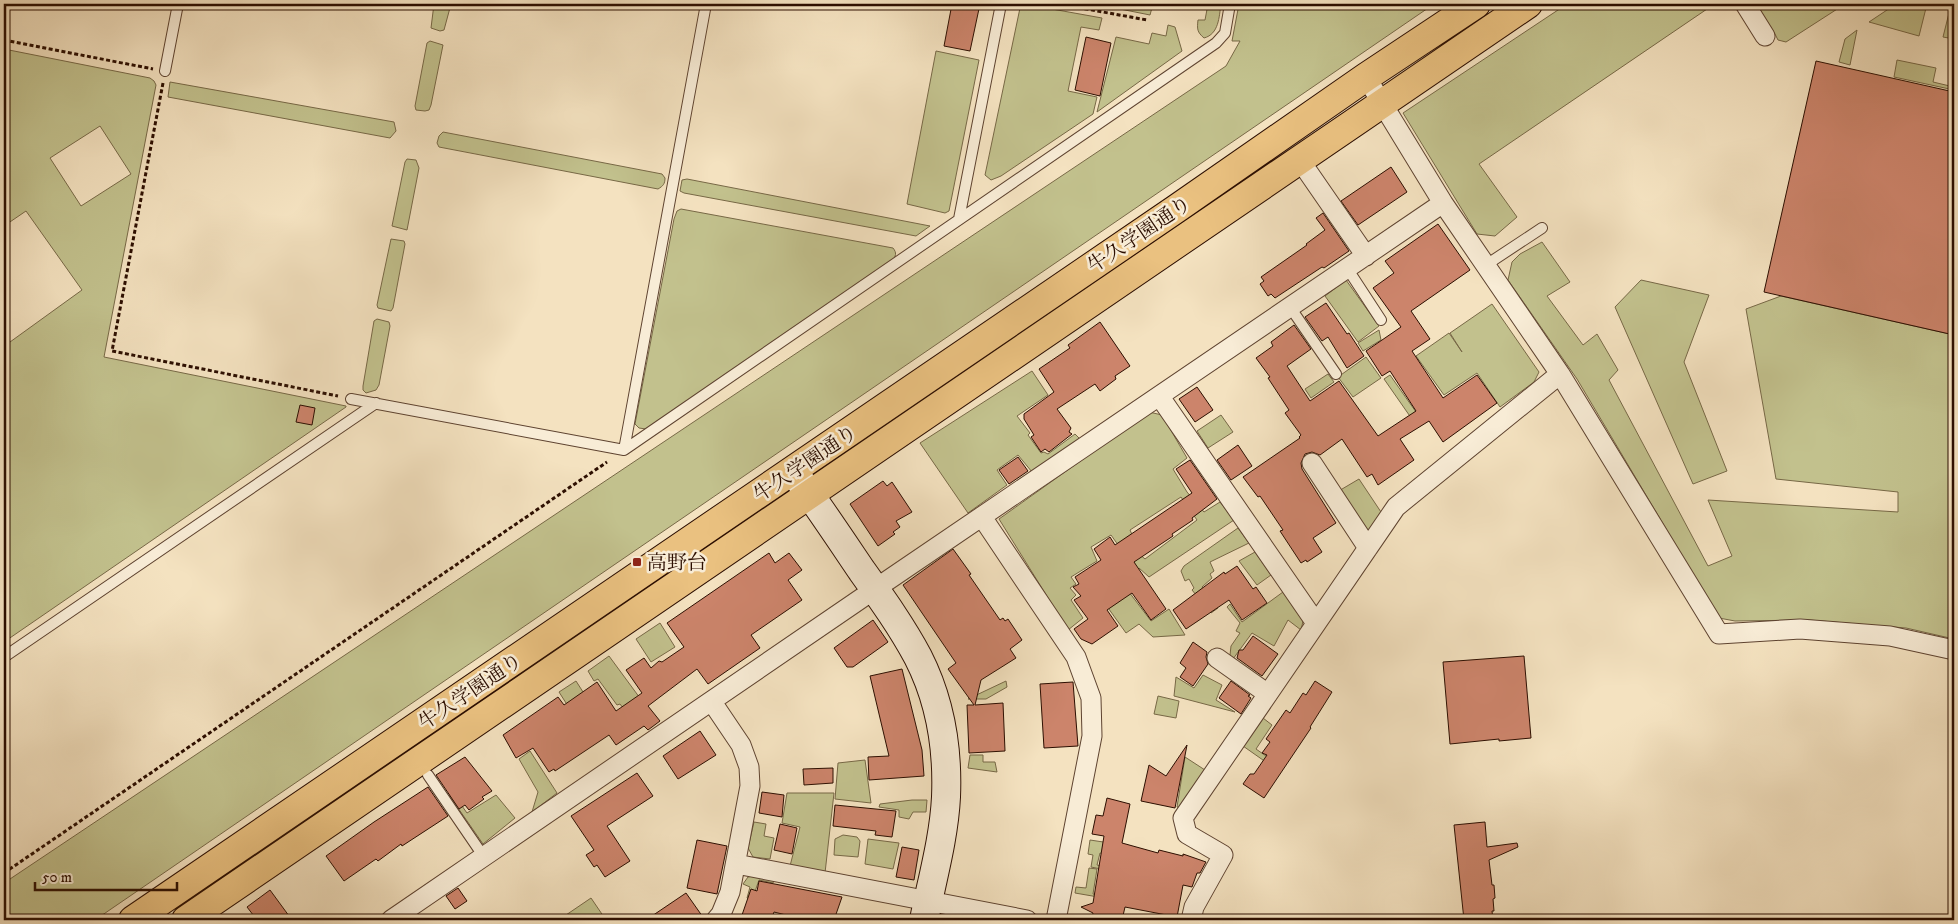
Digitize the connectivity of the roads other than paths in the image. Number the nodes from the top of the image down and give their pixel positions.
1 (178, 4) edge
2 (706, 4) edge
3 (1001, 4) edge
4 (1230, 4) edge
5 (1476, 4) edge
6 (1528, 4) edge
7 (1745, 4) edge
8 (1765, 36) dead end
9 (165, 72) road end
10 (1366, 77) junction
11 (1382, 103) junction
12 (1308, 172) dead end
13 (1443, 203) junction
14 (959, 219) junction
15 (1542, 228) dead end
16 (1366, 256) junction
17 (1486, 265) junction
18 (1347, 268) junction
19 (1290, 307) junction
20 (1381, 320) dead end
21 (1336, 374) dead end
22 (1560, 374) junction
23 (1160, 397) junction
24 (350, 399) road end
25 (376, 403) junction
26 (624, 450) junction
27 (1312, 463) dead end
28 (793, 471) junction
29 (810, 494) junction
30 (982, 517) junction
31 (1368, 548) junction
32 (875, 589) junction
33 (1316, 623) junction
34 (1954, 650) edge
35 (4, 657) edge
36 (1217, 658) dead end
37 (1268, 694) junction
38 (712, 702) junction
39 (428, 775) dead end
40 (484, 857) junction
41 (736, 864) junction
42 (926, 911) edge
43 (133, 920) edge
44 (186, 920) edge
45 (391, 920) edge
46 (716, 920) edge
47 (1027, 920) edge
48 (1056, 920) edge
49 (1191, 920) edge

1 - 9 lane
2 - 26 lane
3 - 14 lane
4 - 14 lane
5 - 10 highway, 牛久学園通り
6 - 11 highway, 牛久学園通り
7 - 8 street
10 - 11 street
10 - 28 highway, 牛久学園通り
11 - 13 street
11 - 29 highway, 牛久学園通り
12 - 16 street
13 - 16 street
13 - 17 street
14 - 26 lane
15 - 17 lane
16 - 18 street
17 - 22 street
18 - 19 street
18 - 20 lane
19 - 21 lane
19 - 23 street
22 - 31 street
22 - 34 street
23 - 30 street
23 - 33 street
24 - 25 lane
25 - 26 lane
25 - 35 lane
27 - 31 street
28 - 29 street
28 - 43 highway, 牛久学園通り
29 - 32 street
29 - 44 highway, 牛久学園通り
30 - 32 street
30 - 48 street
31 - 33 street
32 - 38 street
32 - 42 street
33 - 37 street
36 - 37 street
37 - 49 street
38 - 40 street
38 - 41 street
39 - 40 lane
40 - 45 street
41 - 42 street
41 - 46 street
42 - 47 street

